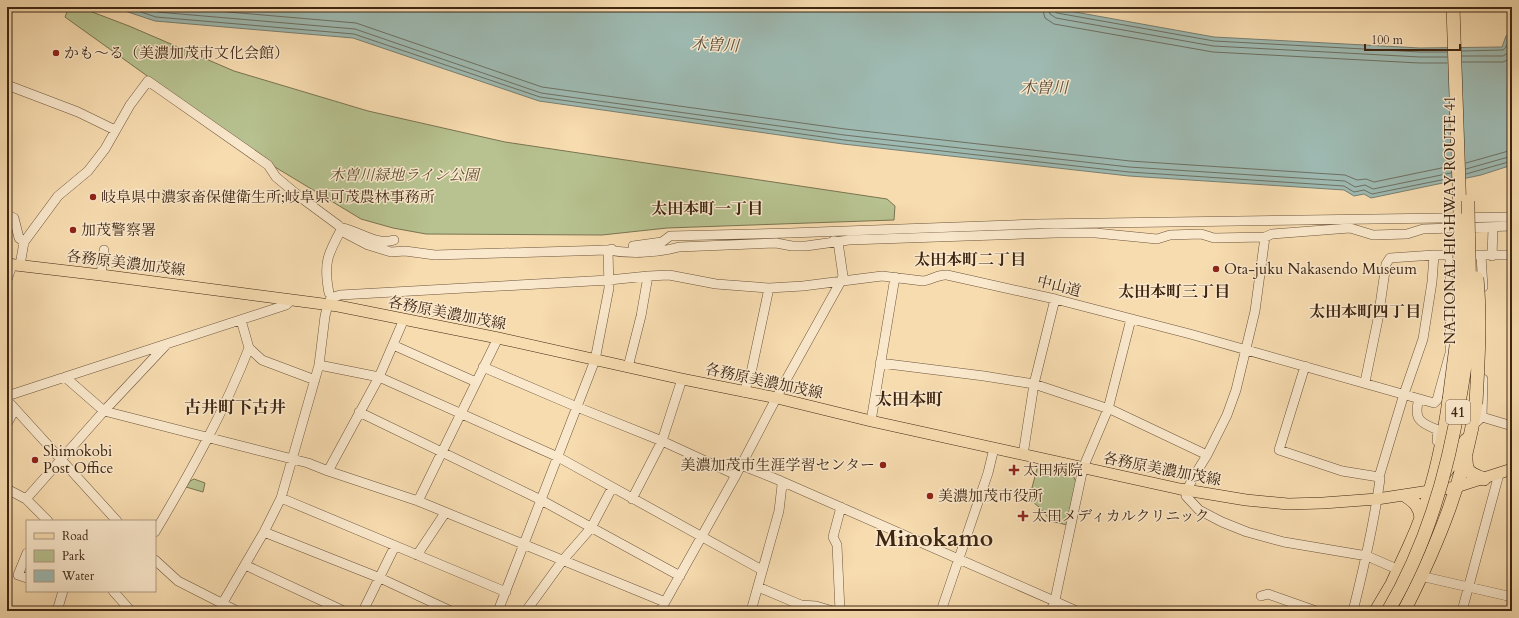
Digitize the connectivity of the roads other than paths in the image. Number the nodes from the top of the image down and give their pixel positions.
1 (1454, 7) edge
2 (1462, 7) edge
3 (7, 85) edge
4 (115, 130) junction
5 (1468, 201) junction
6 (7, 215) edge
7 (1460, 215) junction
8 (1512, 217) edge
9 (1512, 226) edge
10 (342, 228) junction
11 (1493, 228) junction
12 (376, 233) dead end
13 (790, 233) junction
14 (1265, 237) junction
15 (24, 242) junction
16 (838, 242) junction
17 (104, 250) dead end
18 (608, 250) junction
19 (1434, 255) junction
20 (1512, 255) edge
21 (1450, 256) junction
22 (1481, 256) junction
23 (1492, 256) junction
24 (13, 265) edge
25 (101, 274) junction
26 (648, 276) junction
27 (895, 277) junction
28 (7, 280) edge
29 (609, 280) junction
30 (841, 281) junction
31 (769, 288) junction
32 (329, 293) dead end
33 (1055, 299) junction
34 (292, 300) junction
35 (328, 304) junction
36 (1131, 319) junction
37 (241, 320) junction
38 (404, 320) junction
39 (498, 338) junction
40 (166, 345) junction
41 (393, 345) junction
42 (249, 348) junction
43 (1246, 349) junction
44 (595, 360) junction
45 (880, 363) junction
46 (319, 365) junction
47 (1305, 366) junction
48 (484, 367) junction
49 (628, 367) junction
50 (65, 377) junction
51 (379, 377) junction
52 (682, 379) junction
53 (315, 380) junction
54 (476, 382) junction
55 (1366, 382) junction
56 (1034, 384) junction
57 (744, 392) junction
58 (1404, 394) junction
59 (7, 396) edge
60 (777, 398) junction
61 (1419, 399) junction
62 (7, 400) edge
63 (577, 407) junction
64 (15, 409) junction
65 (1108, 409) junction
66 (104, 411) junction
67 (359, 412) junction
68 (461, 413) junction
69 (871, 421) junction
70 (1421, 421) junction
71 (1477, 421) junction
72 (1446, 423) junction
73 (7, 424) edge
74 (1512, 426) edge
75 (208, 437) junction
76 (662, 440) junction
77 (994, 448) junction
78 (442, 452) junction
79 (1023, 455) junction
80 (1207, 455) junction
81 (1466, 456) junction
82 (292, 458) junction
83 (558, 458) junction
84 (62, 459) junction
85 (741, 465) junction
86 (1083, 468) junction
87 (1437, 468) junction
88 (1512, 469) edge
89 (328, 471) junction
90 (1499, 474) junction
91 (736, 475) junction
92 (1379, 477) junction
93 (1484, 479) junction
94 (781, 480) junction
95 (1456, 487) junction
96 (612, 488) junction
97 (7, 489) edge
98 (1187, 490) junction
99 (1432, 490) junction
100 (1406, 496) junction
101 (280, 498) junction
102 (26, 499) junction
103 (632, 499) junction
104 (541, 500) junction
105 (1377, 500) junction
106 (418, 501) junction
107 (840, 507) junction
108 (445, 513) junction
109 (1421, 517) junction
110 (47, 520) edge
111 (116, 520) edge
112 (591, 528) junction
113 (156, 530) edge
114 (264, 532) junction
115 (701, 538) junction
116 (524, 544) junction
117 (395, 546) junction
118 (1409, 547) junction
119 (26, 555) edge
120 (417, 555) junction
121 (1367, 556) junction
122 (958, 559) junction
123 (563, 560) junction
124 (156, 561) edge
125 (245, 565) junction
126 (762, 570) junction
127 (1398, 570) junction
128 (680, 576) junction
129 (1422, 576) junction
130 (26, 578) edge
131 (380, 578) junction
132 (1469, 586) junction
133 (758, 587) junction
134 (63, 592) edge
135 (117, 592) edge
136 (506, 592) junction
137 (1261, 596) dead end
138 (1512, 597) edge
139 (1055, 600) junction
140 (665, 602) junction
141 (220, 607) edge
142 (57, 611) edge
143 (131, 611) edge
144 (237, 611) edge
145 (344, 611) edge
146 (363, 611) edge
147 (451, 611) edge
148 (498, 611) edge
149 (526, 611) edge
150 (660, 611) edge
151 (751, 611) edge
152 (833, 611) edge
153 (840, 611) edge
154 (942, 611) edge
155 (1051, 611) edge
156 (1078, 611) edge
157 (1316, 611) edge
158 (1353, 611) edge
159 (1376, 611) edge
160 (1384, 611) edge
161 (1388, 611) edge
162 (1404, 611) edge
163 (1462, 611) edge

1 - 7 highway, NATIONAL HIGHWAY ROUTE 41 / 41
2 - 5 highway, NATIONAL HIGHWAY ROUTE 41 / 41
3 - 4 street
4 - 10 street
4 - 15 street
5 - 71 highway, bridge
5 - 161 highway, NATIONAL HIGHWAY ROUTE 41 / 41, bridge
6 - 15 street
7 - 72 highway, bridge
7 - 160 highway, NATIONAL HIGHWAY ROUTE 41 / 41, bridge
8 - 13 street
9 - 11 street
10 - 12 street
10 - 18 street
10 - 32 street
11 - 14 street
11 - 23 street
13 - 16 street
13 - 18 street
14 - 16 street
14 - 43 street
15 - 24 street
16 - 18 street
16 - 30 street
17 - 25 street
18 - 29 street
19 - 21 street
19 - 55 street
19 - 58 street
20 - 23 street
21 - 22 street
21 - 61 street, 中山道
22 - 23 street
22 - 71 street
24 - 25 main road, 各務原美濃加茂線
24 - 28 street
25 - 34 main road, 各務原美濃加茂線
26 - 29 street, 中山道
26 - 31 street, 中山道
26 - 49 street
27 - 30 street, 中山道
27 - 33 street, 中山道
27 - 45 street
29 - 35 street, 中山道
29 - 44 street
30 - 31 street, 中山道
30 - 60 street
31 - 57 street
33 - 36 street, 中山道
33 - 56 street
34 - 35 main road, 各務原美濃加茂線
34 - 37 street
35 - 38 main road, 各務原美濃加茂線
35 - 46 street
36 - 43 street, 中山道
36 - 65 street
37 - 40 street
37 - 42 street
38 - 39 main road, 各務原美濃加茂線
38 - 41 street
39 - 44 main road, 各務原美濃加茂線
39 - 48 street
40 - 50 street
40 - 66 street
41 - 51 street
41 - 54 street
42 - 53 street
42 - 75 street
43 - 47 street, 中山道
43 - 80 street
44 - 49 main road, 各務原美濃加茂線
44 - 63 street
45 - 56 street
45 - 69 street
46 - 51 street
46 - 53 street
47 - 55 street, 中山道
47 - 92 street
48 - 54 street
48 - 63 street
49 - 52 main road, 各務原美濃加茂線
50 - 59 street
50 - 66 street
51 - 67 street
51 - 68 street
52 - 57 main road, 各務原美濃加茂線
52 - 76 street
53 - 82 street
54 - 68 street
55 - 58 street, 中山道
56 - 65 street
56 - 79 street
57 - 60 main road, 各務原美濃加茂線
58 - 61 street, 中山道
58 - 92 street
60 - 69 main road, 各務原美濃加茂線
60 - 85 street
61 - 70 street
62 - 64 street
63 - 76 street
63 - 83 street
64 - 73 street
64 - 84 street
65 - 80 street
65 - 86 street
66 - 75 street
66 - 84 street
67 - 78 street
67 - 89 street
68 - 78 street
68 - 83 street
69 - 77 main road, 各務原美濃加茂線
70 - 72 street
70 - 87 street
71 - 74 street
71 - 81 highway
71 - 99 highway
72 - 87 highway
75 - 82 street
75 - 113 street
76 - 91 street
76 - 103 street
77 - 79 main road, 各務原美濃加茂線
77 - 122 street
78 - 104 street
78 - 106 street
79 - 86 main road, 各務原美濃加茂線
80 - 98 street
81 - 93 highway
81 - 95 highway
82 - 89 street
82 - 101 street
83 - 96 street
83 - 104 street
84 - 102 street
84 - 111 street
85 - 91 street
85 - 94 street
86 - 98 main road, 各務原美濃加茂線
86 - 139 street
87 - 99 highway
88 - 90 main road, 各務原美濃加茂線
89 - 106 street
90 - 93 main road, 各務原美濃加茂線
90 - 132 street
91 - 115 street
92 - 105 street
93 - 95 main road, 各務原美濃加茂線
94 - 107 street
94 - 126 street
95 - 99 main road, 各務原美濃加茂線
95 - 118 highway
95 - 129 highway
96 - 103 street
96 - 112 street
97 - 102 street
98 - 105 main road, 各務原美濃加茂線
98 - 121 street
99 - 100 main road, 各務原美濃加茂線
99 - 109 highway
100 - 105 main road, 各務原美濃加茂線
100 - 109 highway
101 - 114 street
101 - 117 street
102 - 110 street
103 - 115 street
104 - 112 street
104 - 116 street
105 - 121 street
106 - 108 street
107 - 122 street
107 - 153 street
108 - 116 street
108 - 120 street
109 - 118 highway
112 - 123 street
112 - 128 street
114 - 125 street
114 - 131 street
115 - 126 street
115 - 128 street
116 - 123 street
116 - 136 street
117 - 120 street
117 - 131 street
118 - 127 highway
119 - 130 street
120 - 136 street
121 - 127 street
121 - 158 street
122 - 139 street
122 - 154 street
123 - 140 street
123 - 149 street
124 - 141 street
125 - 141 street
125 - 145 street
126 - 133 street
127 - 129 street
127 - 159 highway
128 - 140 street
129 - 132 street
129 - 162 highway
131 - 146 street
131 - 147 street
132 - 138 street
132 - 163 street
133 - 151 street
133 - 152 street
134 - 142 street
135 - 143 street
136 - 148 street
137 - 157 street
139 - 155 street
139 - 156 street
140 - 150 street
141 - 144 street

